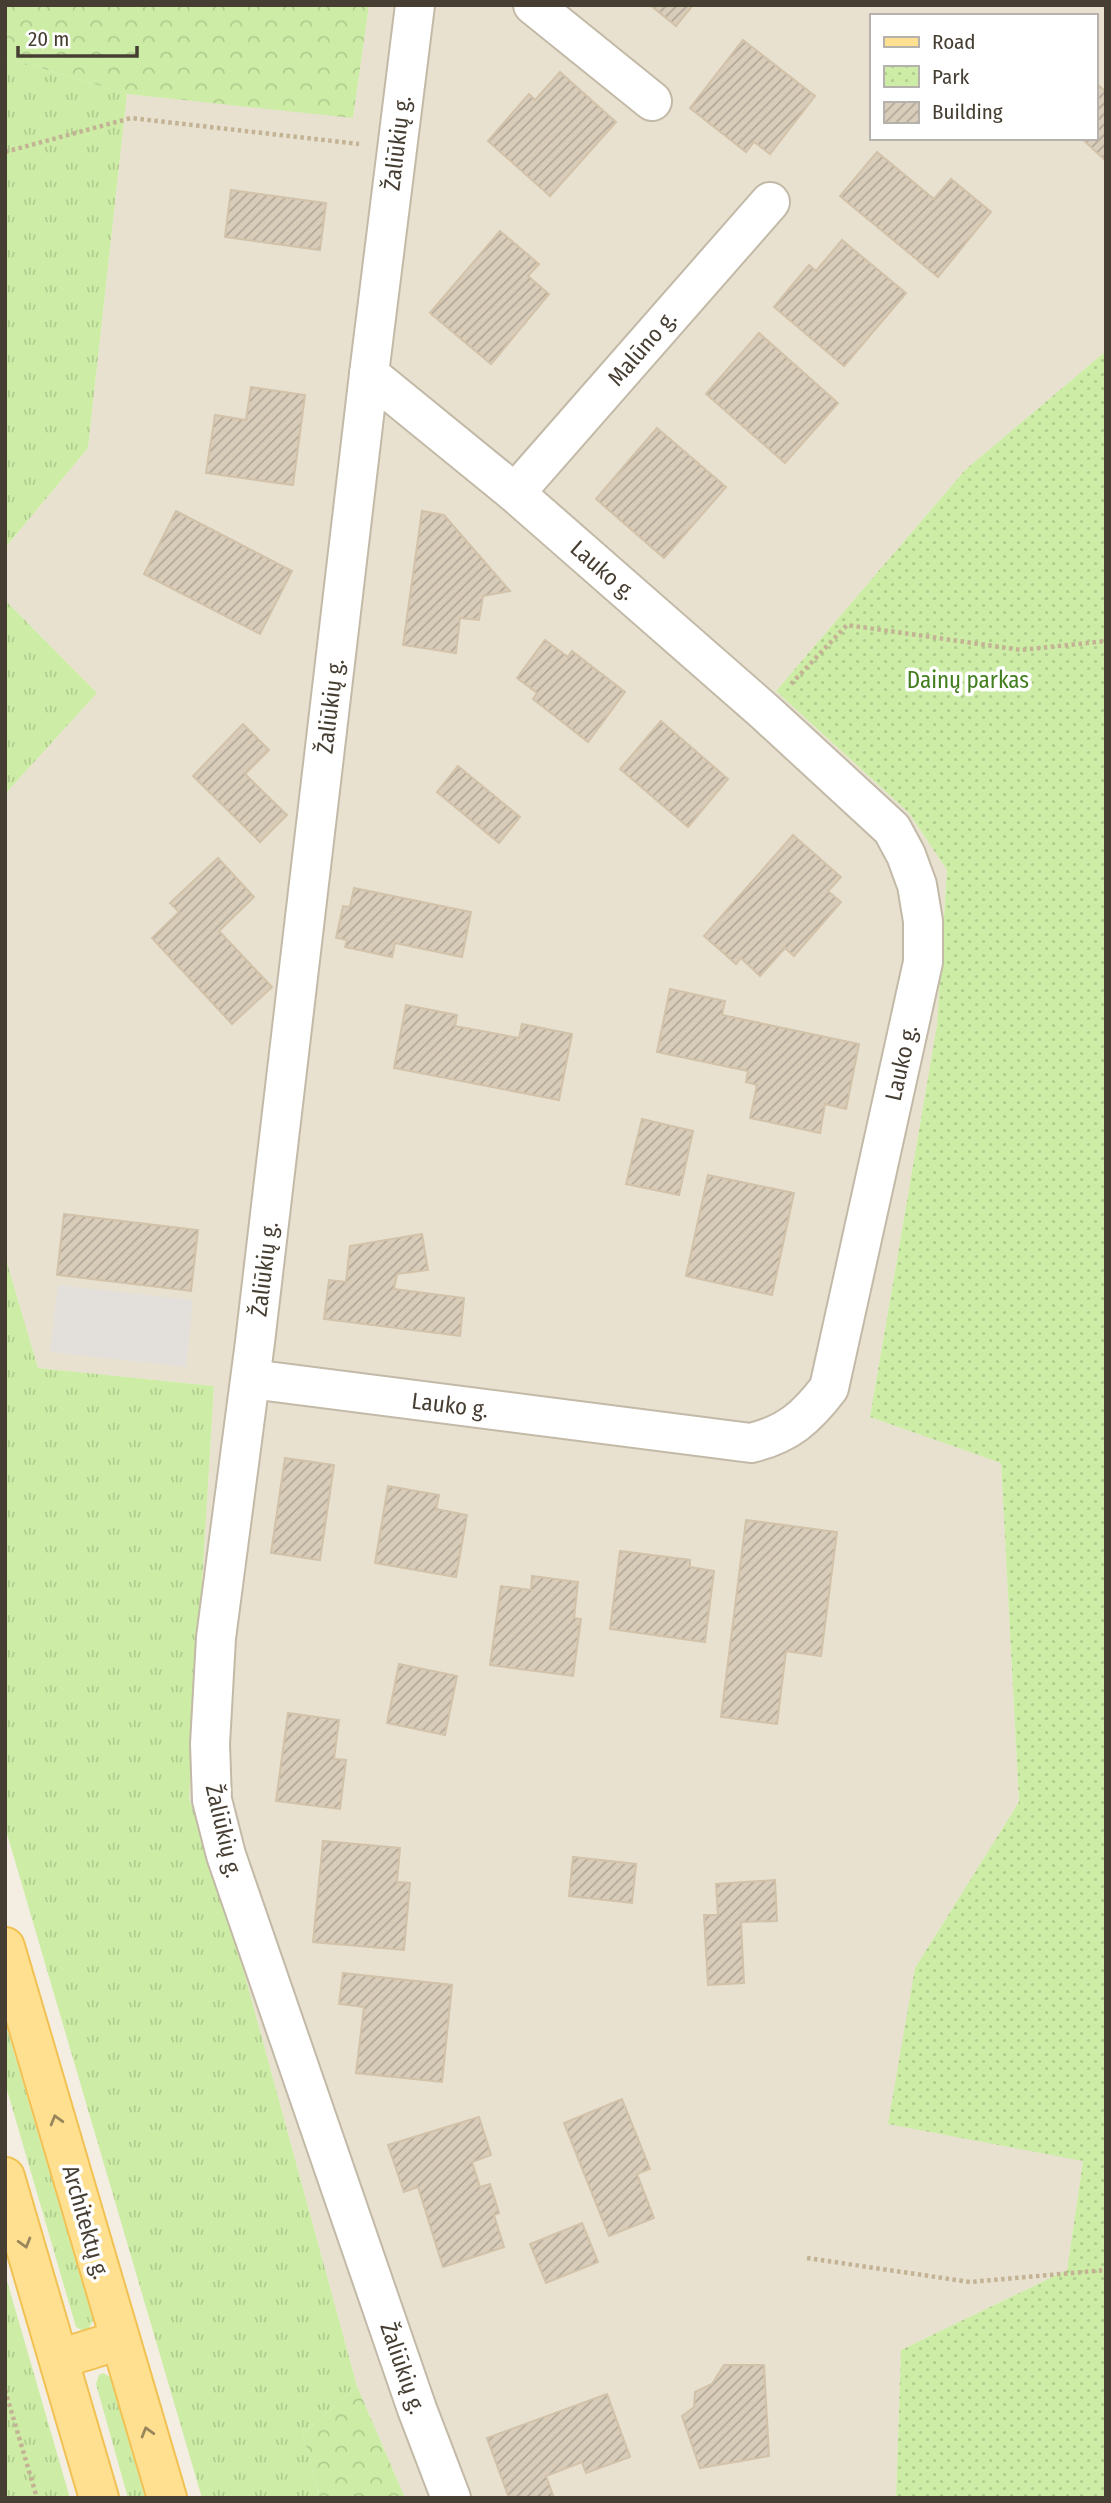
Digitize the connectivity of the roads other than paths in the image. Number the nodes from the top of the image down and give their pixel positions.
1 (415, 5) edge
2 (533, 5) edge
3 (652, 101) dead end
4 (770, 202) dead end
5 (369, 374) junction
6 (515, 493) junction
7 (251, 1379) junction
8 (5, 1947) edge
9 (5, 2177) edge
10 (120, 2340) junction
11 (59, 2359) junction
12 (99, 2498) edge
13 (167, 2498) edge
14 (451, 2498) edge

1 - 5 street, Žaliūkių g.
2 - 3 street
4 - 6 street, Malūno g.
5 - 6 street, Lauko g.
5 - 7 street, Žaliūkių g.
6 - 7 street, Lauko g.
7 - 14 street, Žaliūkių g.
10 -> 8 main road, Architektų g.
9 -> 11 main road
10 - 11 main road
13 -> 10 main road, Architektų g.
11 - 12 main road

